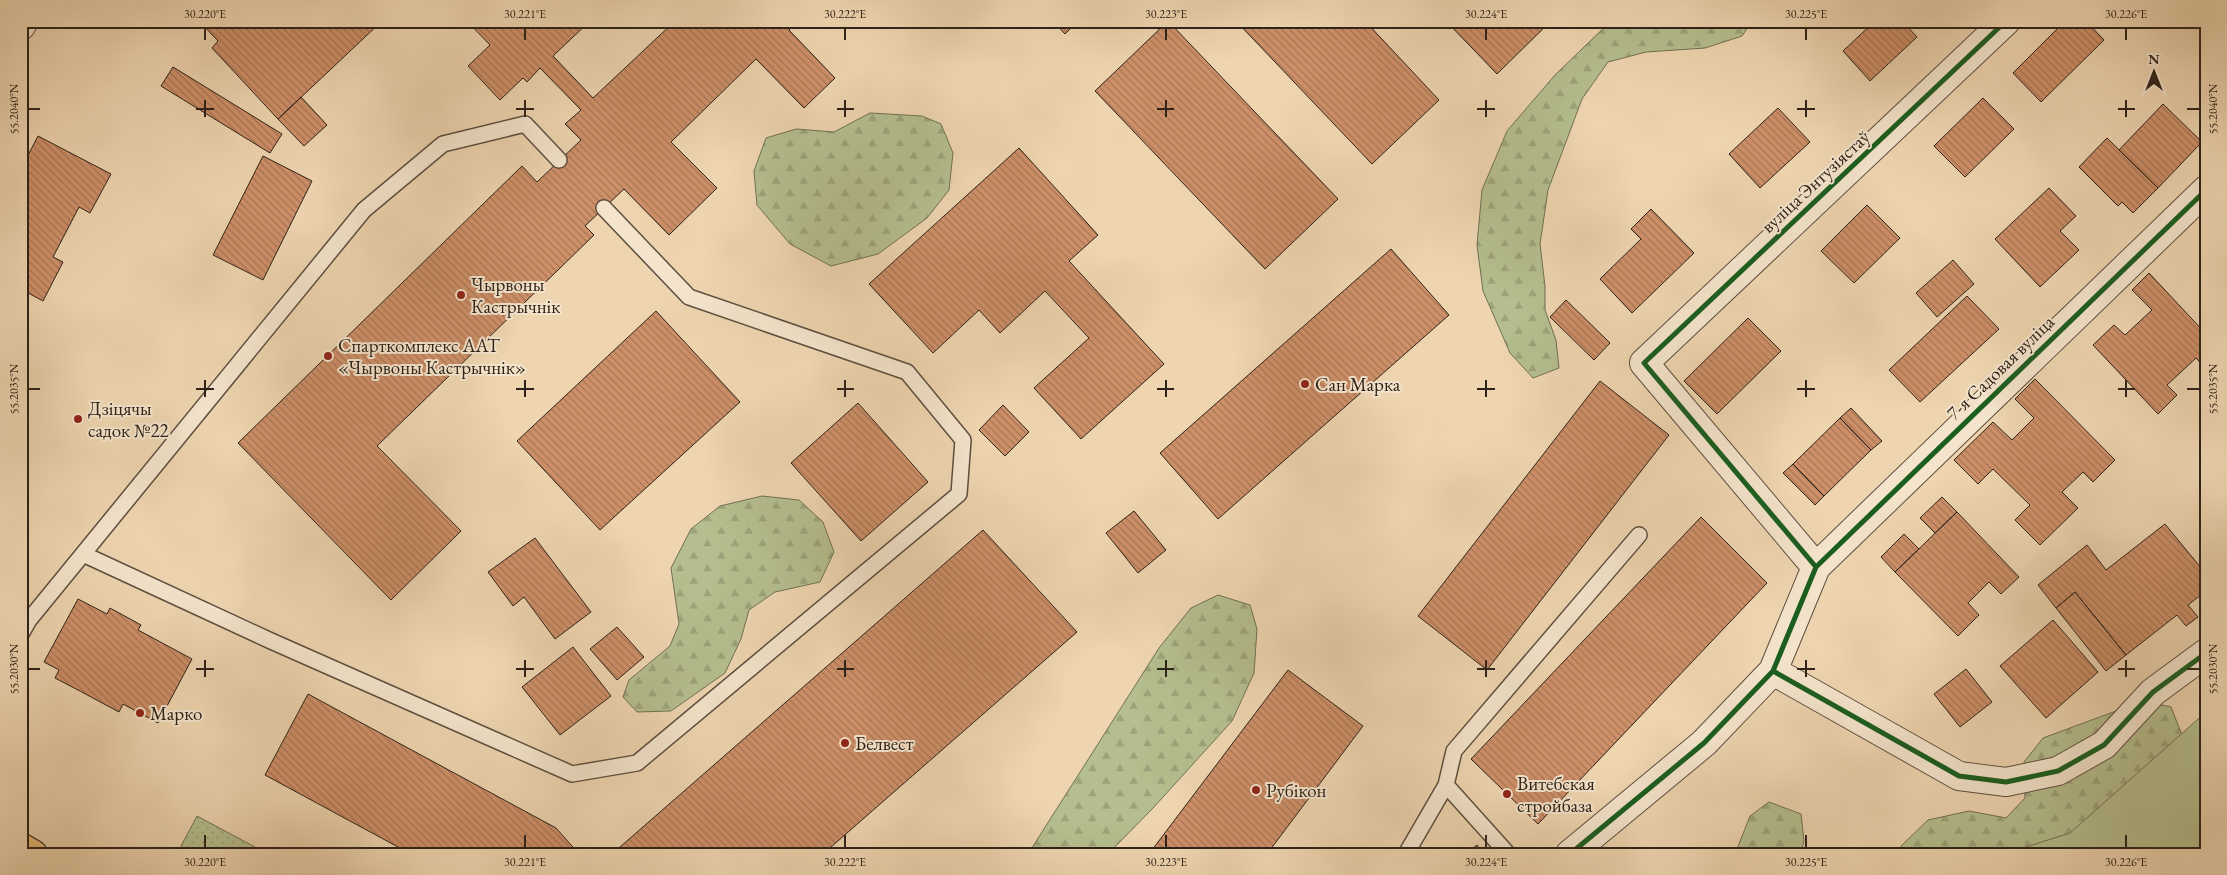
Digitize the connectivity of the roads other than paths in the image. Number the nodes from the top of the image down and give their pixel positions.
1 (24, 21) edge
2 (2006, 21) edge
3 (21, 26) edge
4 (559, 160) dead end
5 (2206, 190) edge
6 (604, 208) dead end
7 (1639, 535) dead end
8 (83, 554) junction
9 (1816, 567) junction
10 (21, 634) edge
11 (2206, 653) edge
12 (1773, 671) junction
13 (1446, 785) junction
14 (21, 847) edge
15 (33, 854) edge
16 (1406, 854) edge
17 (1508, 854) edge
18 (1570, 854) edge

1 - 3 street
2 - 9 street, вуліца Энтузіястаў
4 - 8 lane
5 - 9 street, 7-я Садовая вуліца
6 - 8 lane
7 - 13 lane
8 - 10 lane
9 - 12 street
11 - 12 street
12 - 18 street
13 - 16 lane
13 - 17 lane
14 - 15 main road

